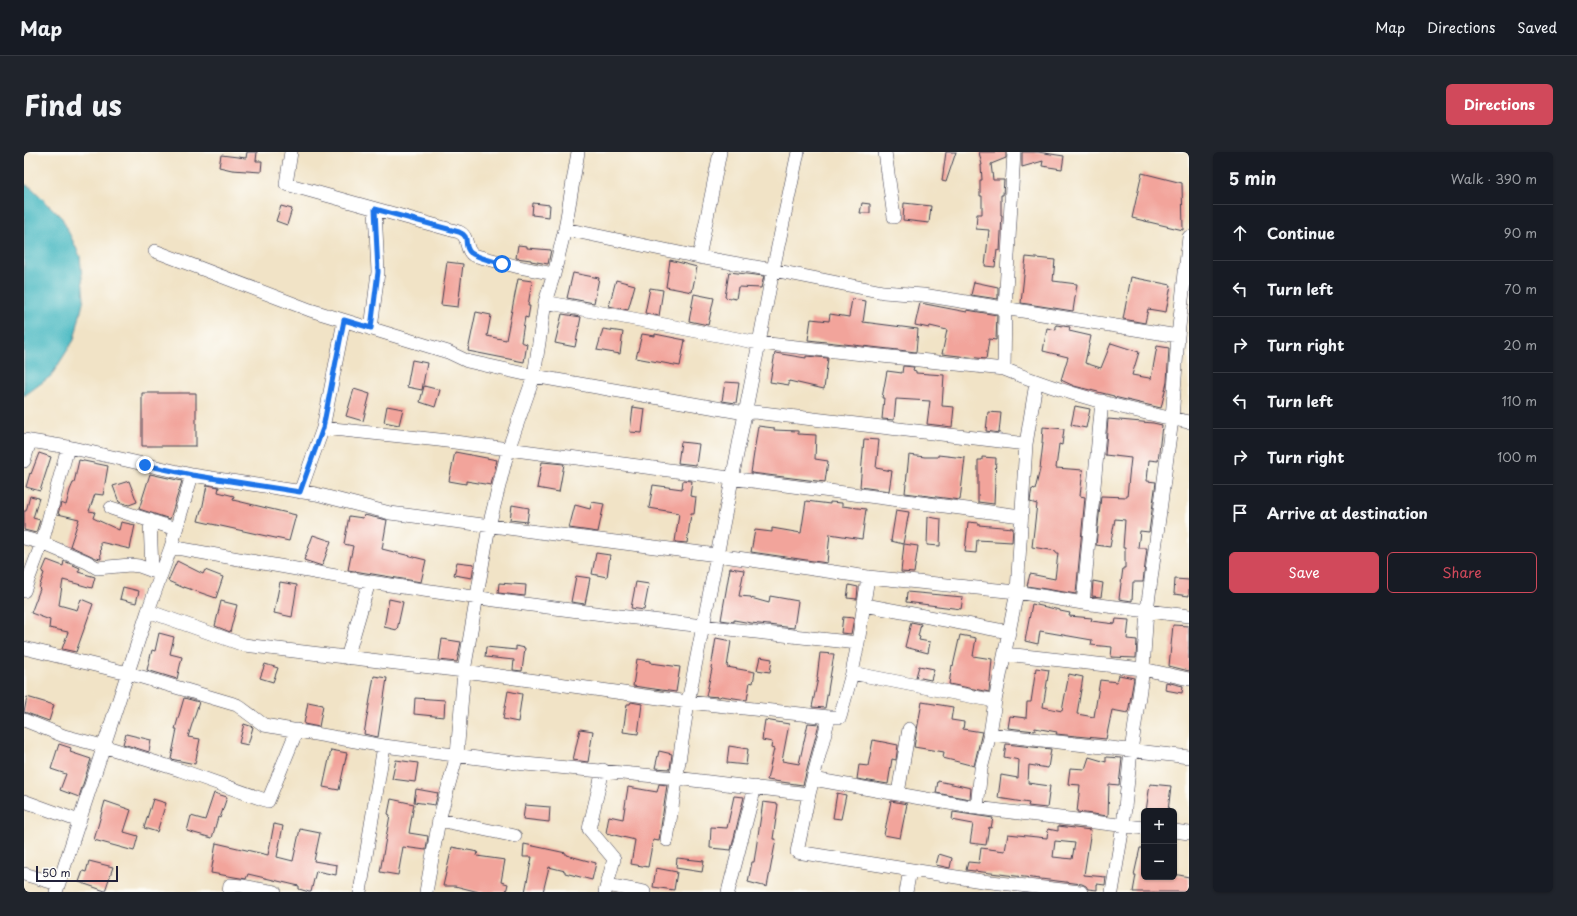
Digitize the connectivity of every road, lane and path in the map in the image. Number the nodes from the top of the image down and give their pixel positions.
1 (291, 152) edge
2 (578, 152) edge
3 (720, 152) edge
4 (798, 152) edge
5 (885, 152) edge
6 (1014, 152) edge
7 (375, 209) junction
8 (894, 217) dead end
9 (565, 229) junction
10 (1189, 237) edge
11 (155, 251) dead end
12 (699, 257) junction
13 (773, 270) junction
14 (554, 274) junction
15 (545, 302) junction
16 (1005, 308) junction
17 (344, 320) junction
18 (371, 328) junction
19 (1178, 336) junction
20 (759, 343) junction
21 (1004, 370) junction
22 (534, 376) junction
23 (1036, 383) junction
24 (1102, 402) junction
25 (745, 413) junction
26 (1172, 419) junction
27 (1189, 422) edge
28 (323, 428) junction
29 (27, 441) edge
30 (1026, 444) junction
31 (68, 447) junction
32 (508, 450) junction
33 (24, 461) edge
34 (192, 475) junction
35 (733, 479) junction
36 (300, 492) junction
37 (111, 508) dead end
38 (1021, 516) junction
39 (150, 520) junction
40 (489, 526) junction
41 (176, 529) junction
42 (24, 538) edge
43 (42, 543) junction
44 (171, 547) junction
45 (717, 555) junction
46 (157, 572) junction
47 (868, 576) junction
48 (369, 582) junction
49 (24, 592) edge
50 (1017, 592) junction
51 (477, 598) junction
52 (1083, 603) junction
53 (865, 605) junction
54 (1147, 610) junction
55 (148, 611) junction
56 (1189, 616) edge
57 (703, 627) junction
58 (1009, 632) junction
59 (858, 643) junction
60 (25, 652) edge
61 (1004, 654) junction
62 (347, 658) junction
63 (1143, 669) junction
64 (464, 671) junction
65 (128, 673) junction
66 (852, 673) junction
67 (1189, 679) edge
68 (995, 701) junction
69 (688, 702) junction
70 (829, 717) junction
71 (24, 720) edge
72 (909, 729) dead end
73 (297, 730) junction
74 (990, 734) junction
75 (103, 746) junction
76 (384, 746) junction
77 (1131, 751) junction
78 (457, 755) junction
79 (1189, 757) edge
80 (604, 770) junction
81 (676, 778) junction
82 (813, 779) junction
83 (755, 787) junction
84 (898, 793) junction
85 (809, 794) junction
86 (24, 801) edge
87 (977, 808) junction
88 (439, 820) junction
89 (78, 821) junction
90 (1123, 826) junction
91 (1141, 828) edge
92 (1177, 831) edge
93 (1189, 833) edge
94 (515, 836) dead end
95 (667, 840) dead end
96 (910, 870) junction
97 (24, 874) edge
98 (57, 888) edge
99 (606, 889) edge
100 (229, 892) edge
101 (275, 892) edge
102 (360, 892) edge
103 (426, 892) edge
104 (644, 892) edge
105 (728, 892) edge
106 (906, 892) edge
107 (1082, 892) edge
108 (1112, 892) edge

1 - 7 street
2 - 9 street
3 - 12 street
4 - 13 street
5 - 8 street
6 - 16 street
7 - 14 street
7 - 18 street
9 - 12 street
9 - 14 street
10 - 19 street
11 - 17 street
12 - 13 street
13 - 16 street
13 - 20 street
14 - 15 street
15 - 20 street
15 - 22 street
16 - 19 street
16 - 21 street
17 - 18 street
17 - 28 street
18 - 22 street
19 - 26 street
20 - 21 street
20 - 25 street
21 - 23 street
22 - 25 street
22 - 32 street
23 - 24 street
23 - 30 street
24 - 26 street
24 - 52 street
25 - 30 street
25 - 35 street
26 - 27 street
26 - 54 street
28 - 32 street
28 - 36 street
29 - 31 street
29 - 33 street
30 - 38 street
31 - 34 street
31 - 43 street
32 - 35 street
32 - 40 street
34 - 36 street
34 - 41 street
35 - 38 street
35 - 45 street
36 - 40 street
37 - 39 street
38 - 50 street
39 - 41 street
39 - 46 street
40 - 45 street
40 - 51 street
41 - 44 street
42 - 43 street
43 - 46 street
43 - 49 street
44 - 46 street
44 - 48 street
45 - 47 street
45 - 57 street
46 - 55 street
47 - 50 street
47 - 53 street
48 - 51 street
48 - 62 street
50 - 52 street
50 - 58 street
51 - 57 street
51 - 64 street
52 - 54 street
53 - 58 street
53 - 59 street
54 - 56 street
54 - 63 street
55 - 62 street
55 - 65 street
57 - 59 street
57 - 69 street
58 - 61 street
59 - 66 street
60 - 65 street
61 - 63 street
61 - 68 street
62 - 64 street
63 - 67 street
63 - 77 street
64 - 69 street
64 - 78 street
65 - 73 street
65 - 75 street
66 - 68 street
66 - 70 street
68 - 74 street
69 - 70 street
69 - 81 street
70 - 82 street
71 - 75 street
72 - 84 street
73 - 75 street
73 - 76 street
74 - 77 street
74 - 87 street
75 - 89 street
76 - 78 street
76 - 102 street
77 - 79 street
77 - 90 street
78 - 80 street
78 - 88 street
80 - 81 street
80 - 99 street
81 - 83 street
81 - 95 street
82 - 84 street
82 - 85 street
83 - 85 street
83 - 105 street
84 - 87 street
85 - 96 street
86 - 89 street
87 - 90 street
88 - 94 street
88 - 103 street
89 - 98 street
90 - 91 street
90 - 108 street
92 - 93 street
96 - 106 street
96 - 107 street
97 - 98 street
99 - 104 street
100 - 101 street

